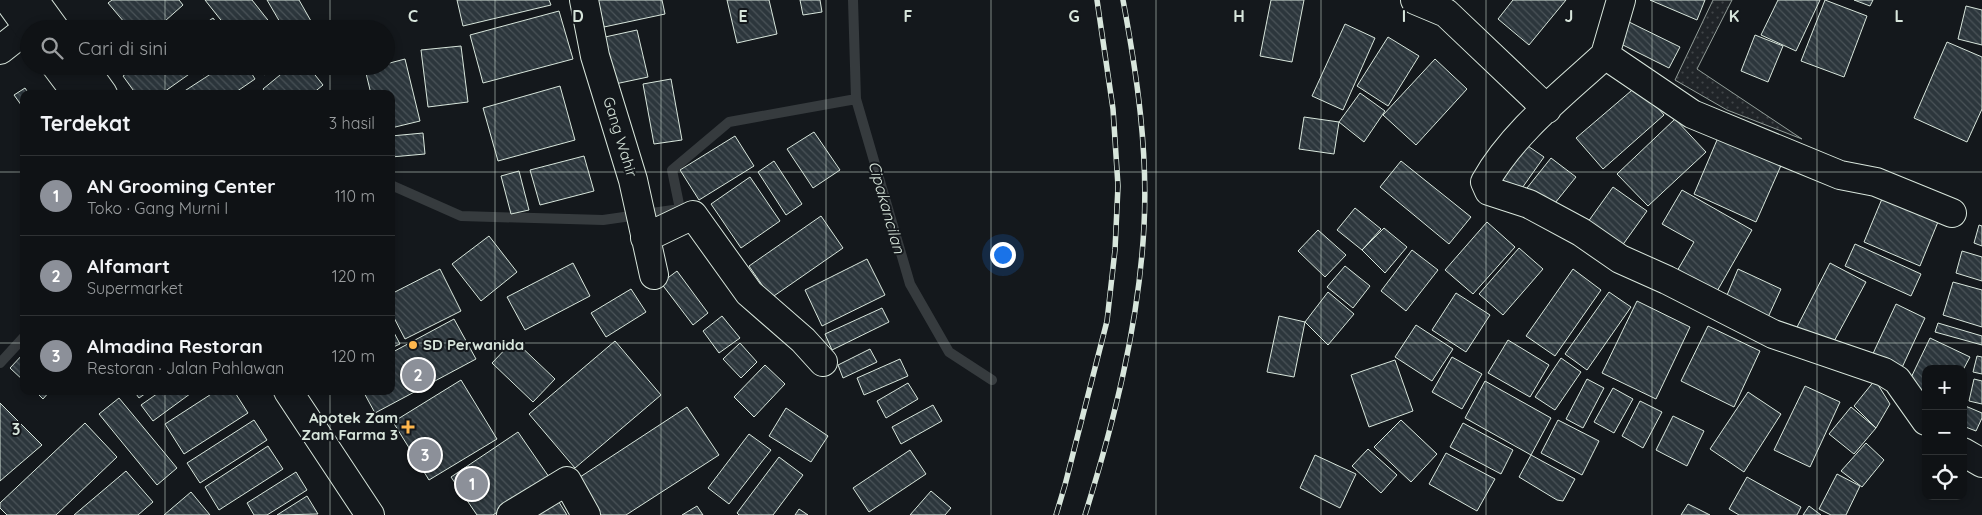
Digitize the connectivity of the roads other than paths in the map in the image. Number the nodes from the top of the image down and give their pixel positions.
1 (584, 0) edge
2 (1414, 0) edge
3 (1621, 0) edge
4 (20, 29) edge
5 (0, 50) edge
6 (1605, 55) junction
7 (63, 75) edge
8 (90, 75) edge
9 (74, 90) edge
10 (101, 90) edge
11 (1546, 109) junction
12 (1952, 213) dead end
13 (645, 235) junction
14 (654, 274) dead end
15 (823, 362) dead end
16 (291, 395) edge
17 (1922, 415) edge
18 (1967, 454) edge
19 (1982, 463) edge
20 (370, 515) edge
21 (512, 515) edge
22 (586, 515) edge

1 - 13 street, Gang Wahir
2 - 11 street
3 - 6 street
4 - 5 street
6 - 11 street
6 - 12 street
7 - 9 street
8 - 10 street
11 - 17 street
13 - 14 street, Gang Wahir
13 - 15 street
16 - 20 street
18 - 19 street
21 - 22 street

